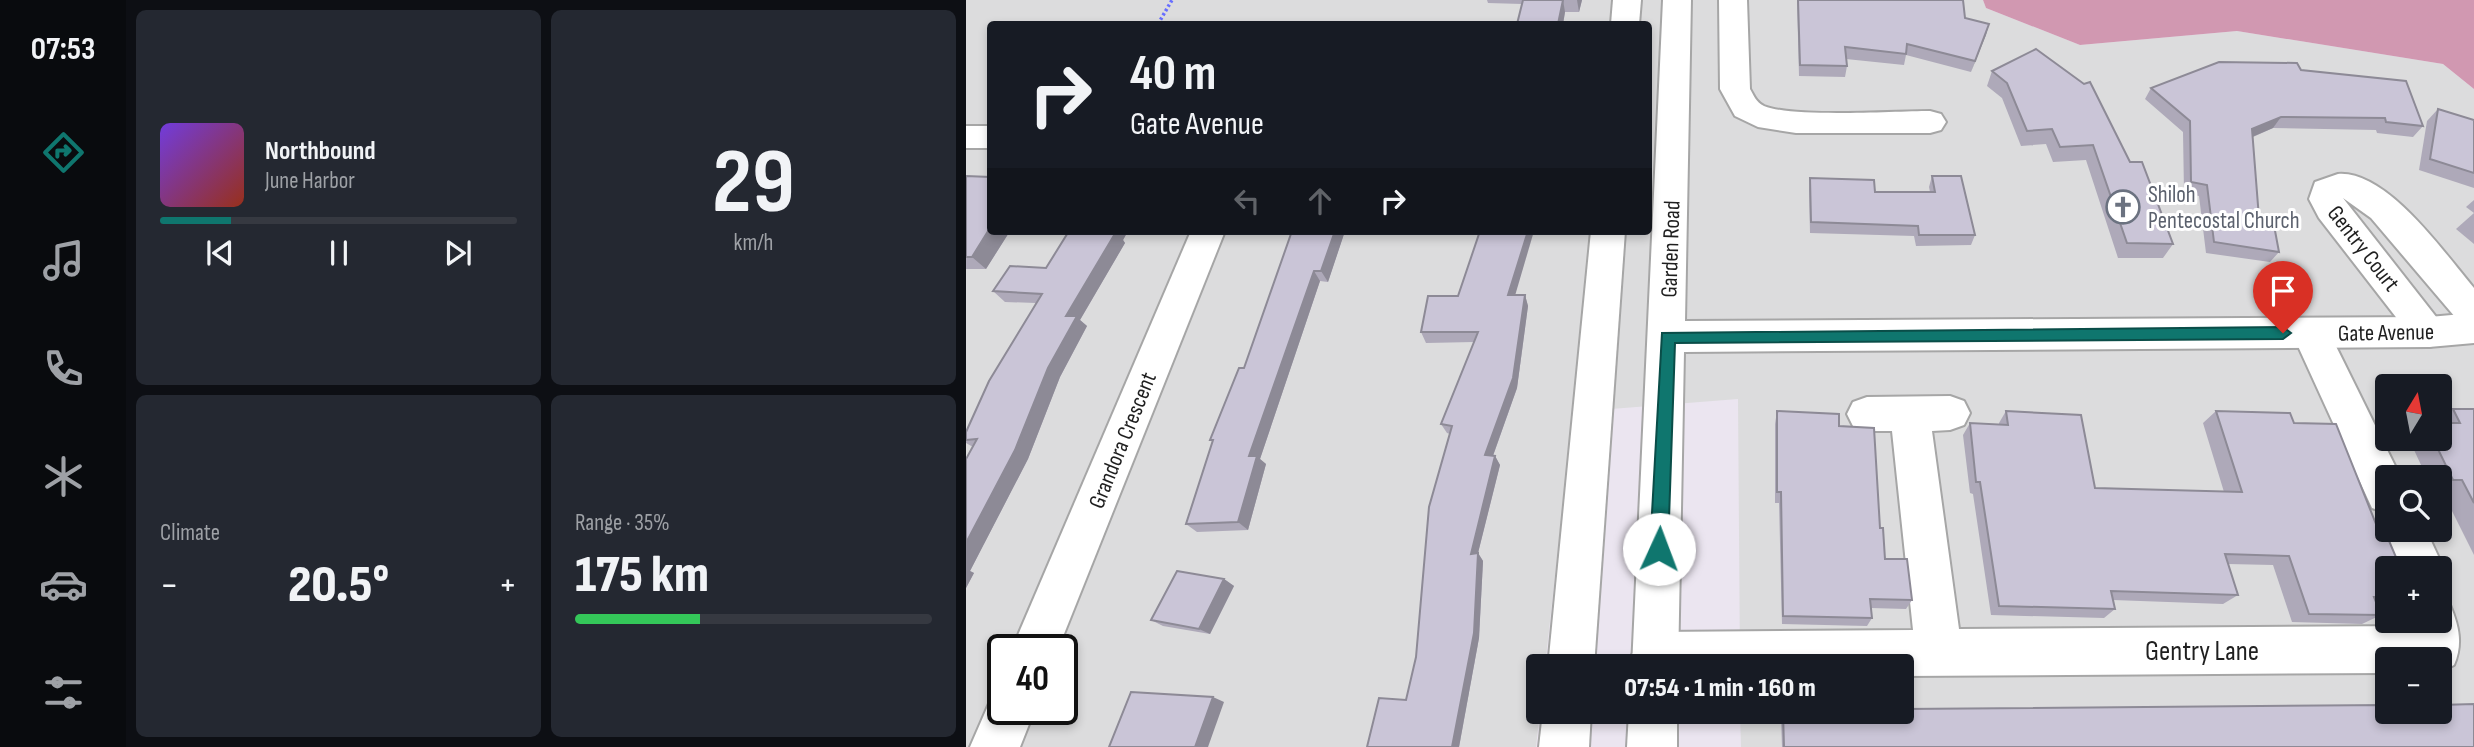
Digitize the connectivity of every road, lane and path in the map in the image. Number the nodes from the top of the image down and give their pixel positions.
1 (1172, 0) edge
2 (1627, 0) edge
3 (1677, 0) edge
4 (1733, 0) edge
5 (1160, 21) edge
6 (1625, 21) edge
7 (1930, 122) dead end
8 (966, 137) edge
9 (987, 137) edge
10 (1206, 235) edge
11 (1608, 235) edge
12 (2474, 313) edge
13 (2474, 328) edge
14 (2429, 332) junction
15 (2311, 333) junction
16 (1668, 337) junction
17 (1867, 414) dead end
18 (2375, 469) edge
19 (2436, 633) edge
20 (1041, 634) edge
21 (1939, 652) junction
22 (1572, 654) edge
23 (1655, 654) edge
24 (1876, 654) edge
25 (1566, 724) edge
26 (1653, 724) edge
27 (1004, 725) edge
28 (995, 747) edge
29 (1564, 747) edge
30 (1652, 747) edge

1 - 5 path
2 - 6 street
3 - 16 street, Garden Road
4 - 7 street
8 - 9 street
10 - 20 street, Grandora Crescent
11 - 22 street
12 - 14 street, Gentry Court
13 - 14 street, Gate Avenue
14 - 15 street, Gate Avenue
15 - 16 street, Gate Avenue
15 - 18 street
16 - 23 street, Garden Road
17 - 21 street
19 - 21 street, Gentry Lane
21 - 24 street, Gentry Lane
25 - 29 street
26 - 30 street
27 - 28 street

